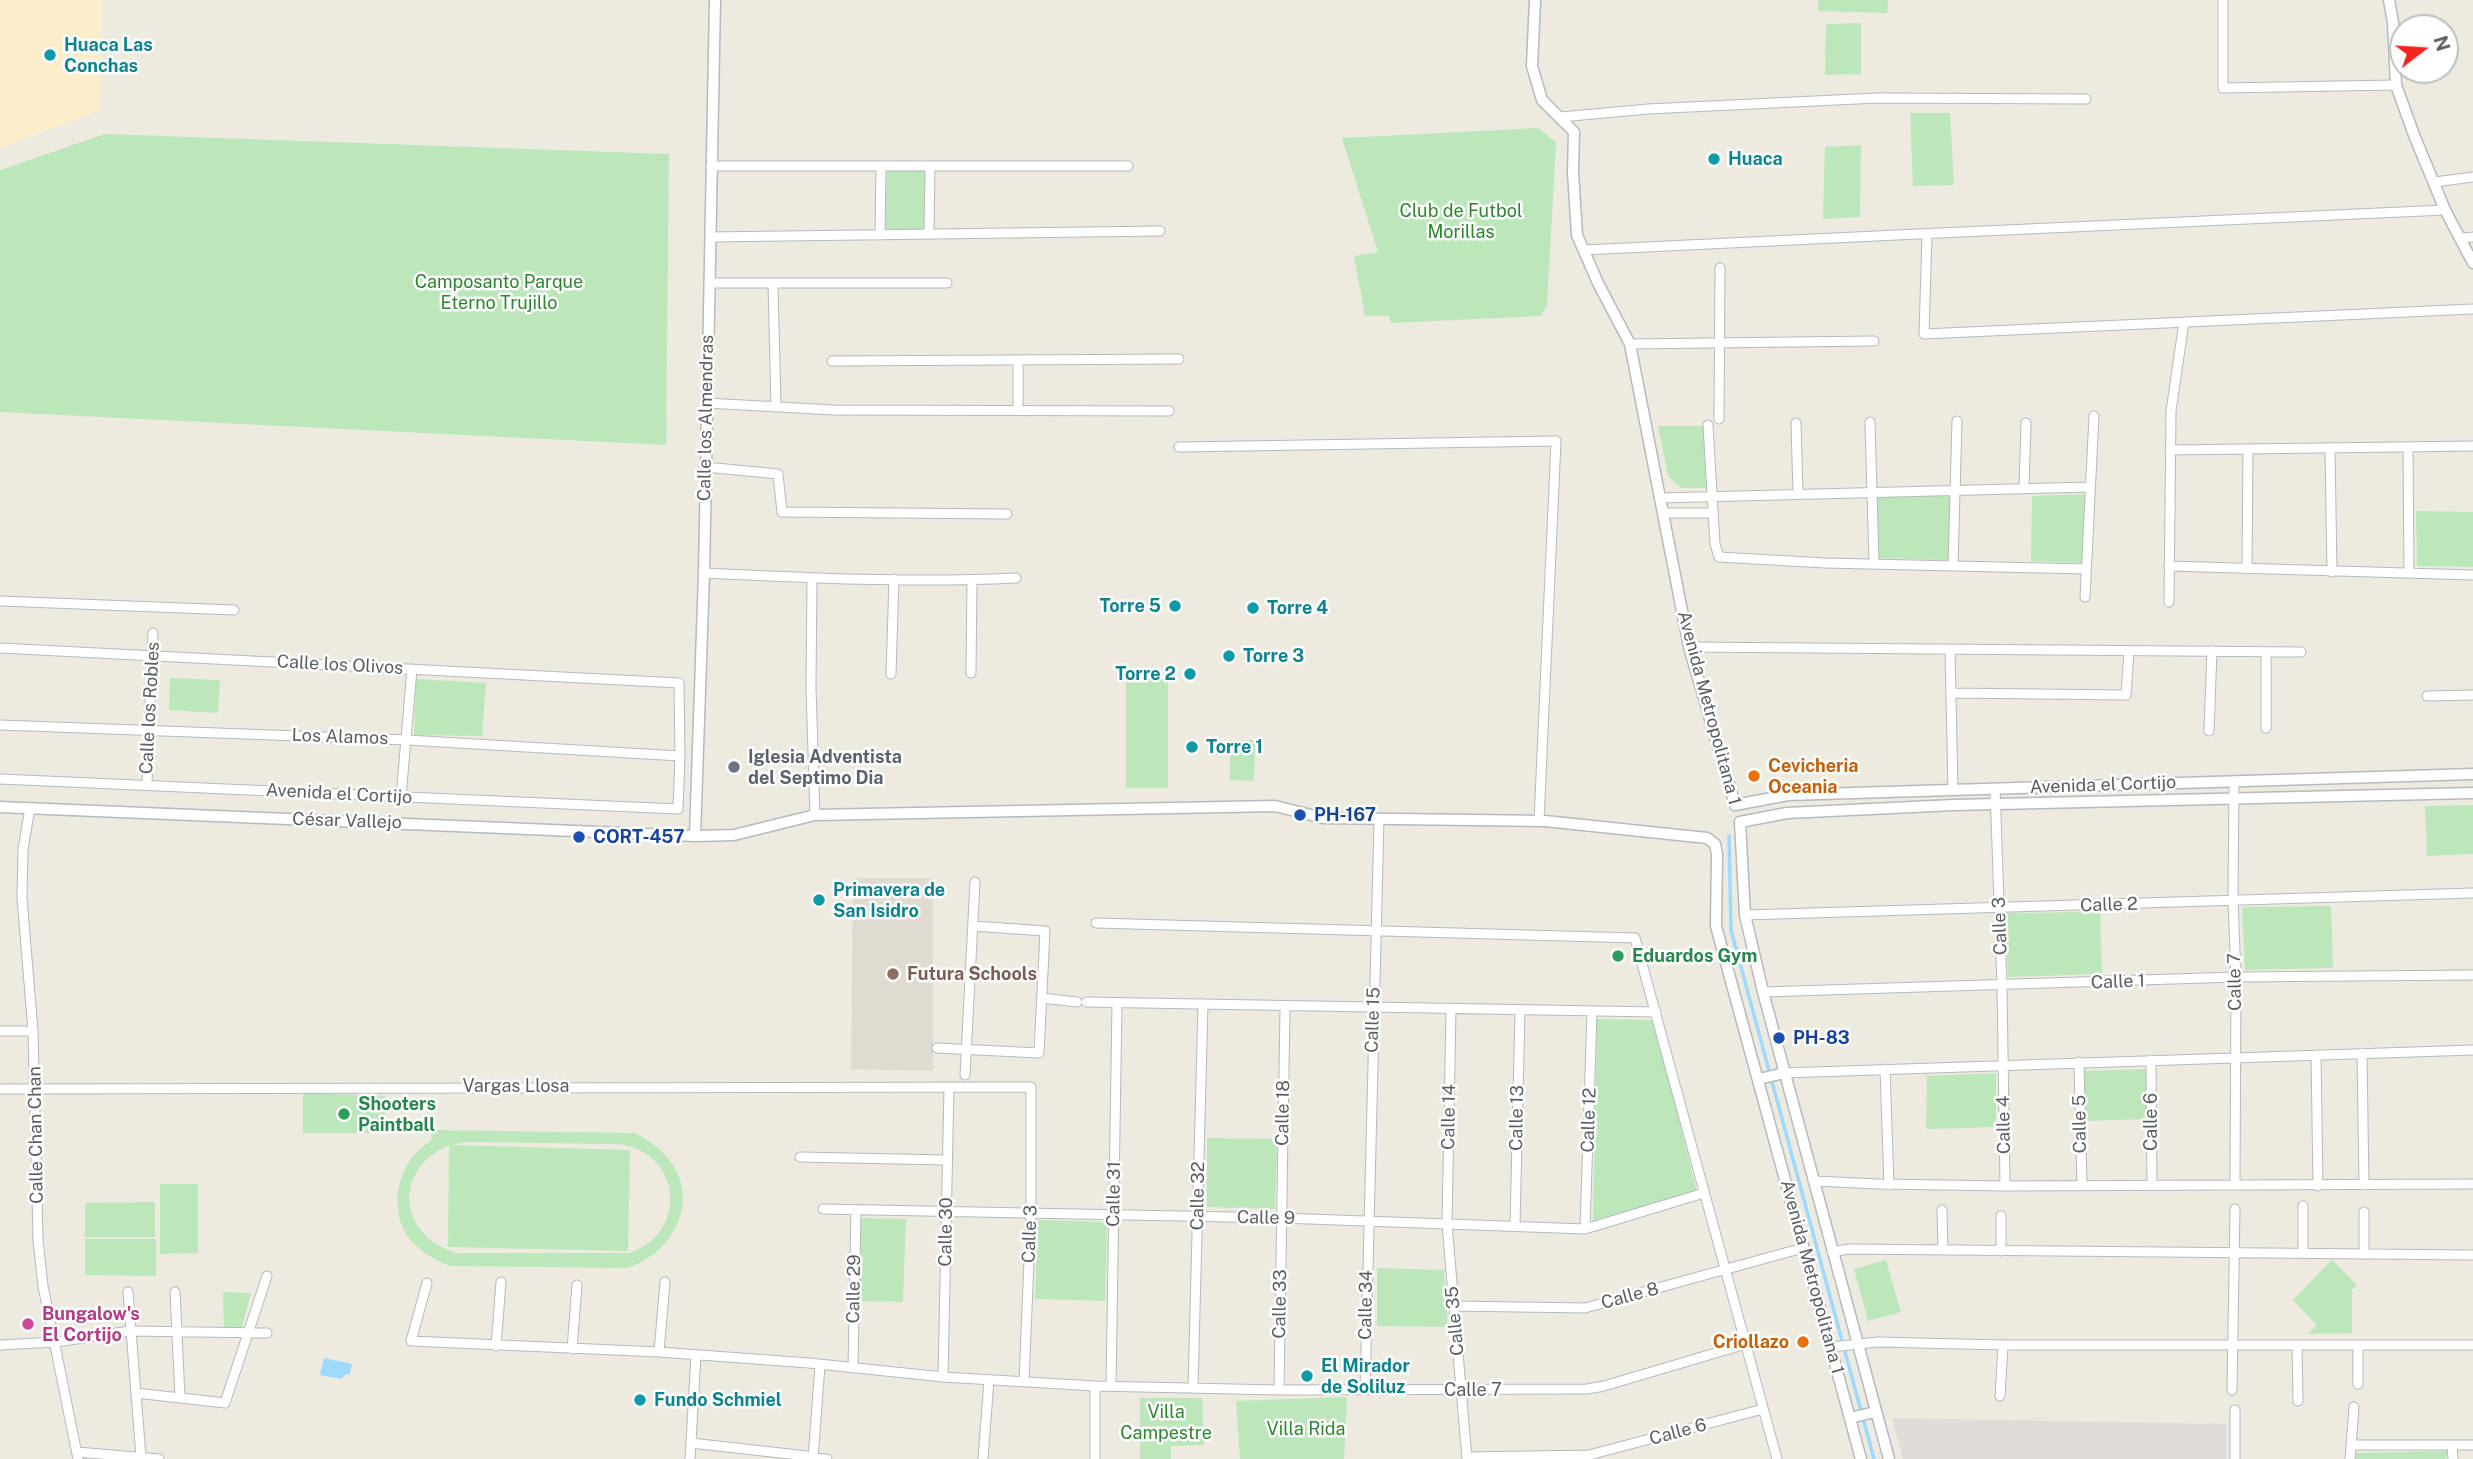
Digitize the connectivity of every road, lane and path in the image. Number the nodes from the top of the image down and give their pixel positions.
1 (715, 0) edge
2 (1535, 0) edge
3 (2223, 0) edge
4 (2389, 0) edge
5 (2396, 85) junction
6 (2086, 99) dead end
7 (1561, 117) junction
8 (711, 166) junction
9 (881, 166) junction
10 (930, 166) junction
11 (1128, 166) dead end
12 (2473, 177) edge
13 (2434, 182) junction
14 (2445, 210) junction
15 (1160, 231) dead end
16 (929, 234) junction
17 (880, 235) junction
18 (1927, 235) junction
19 (710, 237) junction
20 (2467, 237) edge
21 (1584, 250) junction
22 (2473, 263) edge
23 (1720, 268) dead end
24 (709, 283) junction
25 (947, 283) dead end
26 (773, 284) junction
27 (2473, 309) edge
28 (2184, 322) junction
29 (1874, 341) dead end
30 (1720, 343) junction
31 (1630, 344) junction
32 (1179, 359) dead end
33 (1018, 360) junction
34 (832, 361) dead end
35 (706, 403) junction
36 (776, 407) junction
37 (1018, 410) junction
38 (1169, 411) dead end
39 (2094, 416) dead end
40 (1719, 419) dead end
41 (1957, 421) dead end
42 (1870, 422) dead end
43 (1796, 423) dead end
44 (2026, 423) dead end
45 (1708, 425) dead end
46 (2473, 446) edge
47 (1179, 447) dead end
48 (2408, 448) junction
49 (2248, 449) junction
50 (2330, 449) junction
51 (2170, 450) junction
52 (705, 467) junction
53 (2090, 487) junction
54 (2024, 488) junction
55 (1955, 490) junction
56 (1871, 492) junction
57 (1798, 494) junction
58 (1711, 496) junction
59 (1660, 498) junction
60 (1663, 513) junction
61 (1713, 513) junction
62 (1007, 514) dead end
63 (1874, 564) junction
64 (1953, 566) junction
65 (2169, 566) junction
66 (2086, 569) junction
67 (2247, 569) junction
68 (2332, 572) junction
69 (704, 573) junction
70 (2409, 573) junction
71 (2473, 575) edge
72 (812, 578) junction
73 (1016, 578) dead end
74 (894, 579) junction
75 (972, 580) junction
76 (2084, 597) dead end
77 (0, 601) edge
78 (2169, 602) dead end
79 (234, 610) dead end
80 (153, 633) dead end
81 (1689, 646) junction
82 (0, 648) edge
83 (1950, 650) junction
84 (2129, 650) junction
85 (2211, 651) junction
86 (2266, 652) junction
87 (2301, 652) dead end
88 (153, 656) junction
89 (412, 669) junction
90 (971, 673) dead end
91 (891, 674) dead end
92 (1951, 693) junction
93 (2473, 695) edge
94 (2427, 696) dead end
95 (0, 725) edge
96 (2266, 729) dead end
97 (148, 730) junction
98 (2209, 732) dead end
99 (407, 740) junction
100 (680, 756) junction
101 (2473, 774) edge
102 (0, 779) edge
103 (2234, 781) junction
104 (147, 784) junction
105 (1995, 789) junction
106 (1953, 790) junction
107 (2473, 793) edge
108 (401, 797) junction
109 (2233, 798) junction
110 (1996, 804) junction
111 (1735, 805) junction
112 (0, 807) edge
113 (30, 808) junction
114 (815, 815) junction
115 (1379, 820) junction
116 (1539, 821) junction
117 (1740, 822) junction
118 (695, 836) junction
119 (975, 882) dead end
120 (2473, 893) edge
121 (2233, 900) junction
122 (2000, 907) junction
123 (1745, 915) junction
124 (1096, 923) dead end
125 (973, 926) junction
126 (1377, 932) junction
127 (2473, 975) edge
128 (2236, 977) junction
129 (2002, 986) junction
130 (1763, 992) junction
131 (1042, 999) junction
132 (1117, 1003) junction
133 (1203, 1004) junction
134 (1285, 1007) junction
135 (1373, 1009) junction
136 (1451, 1009) junction
137 (1520, 1011) junction
138 (1592, 1012) junction
139 (1656, 1013) junction
140 (0, 1031) edge
141 (33, 1031) junction
142 (937, 1048) dead end
143 (966, 1049) junction
144 (2473, 1050) edge
145 (2362, 1053) junction
146 (2316, 1055) junction
147 (2235, 1058) junction
148 (2151, 1060) junction
149 (2079, 1062) junction
150 (2004, 1064) junction
151 (1885, 1069) junction
152 (1782, 1073) junction
153 (965, 1075) dead end
154 (1762, 1079) junction
155 (35, 1087) junction
156 (949, 1087) junction
157 (1031, 1087) joint
158 (0, 1089) edge
159 (800, 1157) dead end
160 (947, 1160) junction
161 (1813, 1181) junction
162 (2235, 1184) junction
163 (2473, 1184) edge
164 (1889, 1185) junction
165 (2082, 1185) junction
166 (2152, 1185) junction
167 (2364, 1185) junction
168 (2005, 1186) junction
169 (2318, 1186) junction
170 (1704, 1193) junction
171 (2303, 1206) dead end
172 (823, 1209) dead end
173 (2235, 1209) dead end
174 (856, 1210) junction
175 (1942, 1210) dead end
176 (947, 1212) junction
177 (2364, 1212) dead end
178 (1031, 1213) junction
179 (1114, 1214) junction
180 (1198, 1216) junction
181 (2001, 1216) dead end
182 (1281, 1218) junction
183 (1368, 1220) junction
184 (1447, 1224) junction
185 (1515, 1226) junction
186 (1585, 1229) junction
187 (1803, 1248) junction
188 (1943, 1250) junction
189 (2001, 1251) junction
190 (1832, 1252) junction
191 (2234, 1253) junction
192 (2303, 1253) junction
193 (2364, 1254) junction
194 (2473, 1255) edge
195 (1725, 1271) junction
196 (267, 1276) dead end
197 (501, 1282) dead end
198 (665, 1282) dead end
199 (427, 1283) dead end
200 (577, 1285) dead end
201 (128, 1292) dead end
202 (175, 1292) dead end
203 (1453, 1306) junction
204 (176, 1330) junction
205 (130, 1331) junction
206 (248, 1332) junction
207 (267, 1333) dead end
208 (56, 1342) junction
209 (1854, 1343) junction
210 (1746, 1344) junction
211 (0, 1345) edge
212 (2003, 1345) junction
213 (2232, 1345) junction
214 (2473, 1345) edge
215 (496, 1346) junction
216 (2297, 1346) junction
217 (2358, 1346) junction
218 (1833, 1347) junction
219 (572, 1349) junction
220 (659, 1352) junction
221 (696, 1355) junction
222 (820, 1365) junction
223 (853, 1368) junction
224 (943, 1377) junction
225 (989, 1380) junction
226 (1024, 1381) junction
227 (2358, 1384) dead end
228 (1095, 1386) junction
229 (1111, 1386) junction
230 (1193, 1388) junction
231 (1279, 1390) junction
232 (1365, 1390) junction
233 (1461, 1390) junction
234 (2232, 1390) dead end
235 (136, 1392) junction
236 (2000, 1396) dead end
237 (180, 1397) junction
238 (2298, 1401) dead end
239 (2354, 1407) dead end
240 (1763, 1409) junction
241 (2235, 1410) dead end
242 (1872, 1412) junction
243 (1852, 1417) junction
244 (691, 1443) junction
245 (2351, 1445) junction
246 (2452, 1446) junction
247 (2473, 1446) edge
248 (77, 1456) edge
249 (141, 1457) junction
250 (811, 1457) edge
251 (1467, 1458) edge
252 (157, 1459) edge
253 (690, 1459) edge
254 (827, 1459) edge
255 (983, 1459) edge
256 (1095, 1459) edge
257 (1777, 1459) edge
258 (1861, 1459) edge
259 (1889, 1459) edge
260 (2235, 1459) edge
261 (2350, 1459) edge
262 (2452, 1459) edge

1 - 8 street, Calle los Almendras
2 - 7 street, Avenida Metropolitana 1
3 - 5 street
4 - 5 street
5 - 13 street
6 - 7 street
7 - 21 street, Avenida Metropolitana 1
8 - 9 street
8 - 19 street, Calle los Almendras
9 - 10 street
9 - 17 street
10 - 11 street
10 - 16 street
12 - 13 street
13 - 14 street
14 - 18 street
14 - 20 street
15 - 16 street
16 - 17 street
17 - 19 street
18 - 21 street
18 - 28 street
19 - 24 street, Calle los Almendras
20 - 22 street
21 - 31 street, Avenida Metropolitana 1
23 - 30 street
24 - 26 street
24 - 35 street, Calle los Almendras
25 - 26 street
26 - 36 street
27 - 28 street
28 - 51 street
29 - 30 street
30 - 31 street
30 - 40 street
31 - 59 street, Avenida Metropolitana 1
32 - 33 street
33 - 34 street
33 - 37 street
35 - 36 street
35 - 52 street, Calle los Almendras
36 - 37 street
37 - 38 street
39 - 53 street
41 - 55 street
42 - 56 street
43 - 57 street
44 - 54 street
45 - 58 street
46 - 48 street
47 - 116 street
48 - 50 street
48 - 70 street
49 - 50 street
49 - 51 street
49 - 67 street
50 - 68 street
51 - 65 street
52 - 62 street
52 - 69 street, Calle los Almendras
53 - 54 street
53 - 66 street
54 - 55 street
55 - 56 street
55 - 64 street
56 - 57 street
56 - 63 street
57 - 58 street
58 - 59 street
58 - 61 street
59 - 60 street, Avenida Metropolitana 1
60 - 61 street
60 - 81 street, Avenida Metropolitana 1
61 - 63 street
63 - 64 street
64 - 66 street
65 - 67 street
65 - 78 street
66 - 76 street
67 - 68 street
68 - 70 street
69 - 72 street
69 - 118 street, Calle los Almendras
70 - 71 street
72 - 74 street
72 - 114 street
73 - 75 street
74 - 75 street
74 - 91 street
75 - 90 street
77 - 79 street
80 - 88 street, Calle los Robles
81 - 83 street
81 - 111 street, Avenida Metropolitana 1
82 - 88 street, Calle los Olivos
83 - 84 street
83 - 92 street
84 - 85 street
84 - 92 street
85 - 86 street
85 - 98 street
86 - 87 street
86 - 96 street
88 - 89 street, Calle los Olivos
88 - 97 street, Calle los Robles
89 - 99 street
89 - 100 street, Calle los Olivos
92 - 106 street
93 - 94 street
95 - 97 street, Los Alamos
97 - 99 street, Los Alamos
97 - 104 street, Calle los Robles
99 - 100 street, Los Alamos
99 - 108 street
100 - 108 street, Avenida el Cortijo
101 - 103 street, Avenida el Cortijo
102 - 104 street, Avenida el Cortijo
103 - 105 street, Avenida el Cortijo
103 - 109 street, Calle 7
104 - 108 street, Avenida el Cortijo
105 - 106 street, Avenida el Cortijo
105 - 110 street, Calle 3
106 - 111 street, Avenida el Cortijo
107 - 109 street, Avenida el Cortijo
109 - 110 street, Avenida el Cortijo
109 - 121 street, Calle 7
110 - 117 street, Avenida el Cortijo
110 - 122 street, Calle 3
111 - 117 street, Avenida Metropolitana 1
112 - 113 street, César Vallejo
113 - 118 street, César Vallejo
113 - 141 street, Calle Chan Chan
114 - 115 street, César Vallejo
114 - 118 street, César Vallejo
115 - 116 street, César Vallejo
115 - 126 street, Calle 15
116 - 154 street, Avenida Metropolitana 1
117 - 123 street, Avenida Metropolitana 1
119 - 125 street
120 - 121 street, Calle 2
121 - 122 street, Calle 2
121 - 128 street, Calle 7
122 - 123 street, Calle 2
122 - 129 street, Calle 3
123 - 130 street, Avenida Metropolitana 1
124 - 126 street
125 - 131 street
125 - 143 street
126 - 135 street, Calle 15
126 - 139 street
127 - 128 street, Calle 1
128 - 129 street, Calle 1
128 - 147 street, Calle 7
129 - 130 street, Calle 1
129 - 150 street, Calle 3
130 - 152 street, Avenida Metropolitana 1
131 - 132 street
131 - 143 street
132 - 133 street
132 - 179 street, Calle 31
133 - 134 street
133 - 180 street, Calle 32
134 - 135 street
134 - 182 street, Calle 18
135 - 136 street
135 - 183 street, Calle 15
136 - 137 street
136 - 184 street, Calle 14
137 - 138 street
137 - 185 street, Calle 13
138 - 139 street
138 - 186 street, Calle 12
139 - 170 street
140 - 141 street
141 - 155 street, Calle Chan Chan
142 - 143 street
143 - 153 street
144 - 145 street
145 - 146 street
145 - 167 street
146 - 147 street
146 - 169 street
147 - 148 street
147 - 162 street, Calle 7
148 - 149 street
148 - 166 street, Calle 6
149 - 150 street
149 - 165 street, Calle 5
150 - 151 street
150 - 168 street, Calle 4
151 - 152 street
151 - 164 street
152 - 154 street
152 - 161 street, Avenida Metropolitana 1
154 - 187 street, Avenida Metropolitana 1
155 - 156 street, Vargas Llosa
155 - 158 street, Vargas Llosa
155 - 208 street, Calle Chan Chan
156 - 157 street, Vargas Llosa
156 - 160 street, Calle 30
157 - 178 street, Calle 3
159 - 160 street
160 - 176 street, Calle 30
161 - 164 street
161 - 190 street, Avenida Metropolitana 1
162 - 166 street
162 - 169 street
163 - 167 street
164 - 168 street
165 - 166 street
165 - 168 street
167 - 169 street
170 - 186 street, Calle 9
170 - 195 street
171 - 192 street
172 - 174 street, Calle 9
173 - 191 street
174 - 176 street, Calle 9
174 - 223 street, Calle 29
175 - 188 street
176 - 178 street, Calle 9
176 - 224 street, Calle 30
177 - 193 street
178 - 179 street, Calle 9
178 - 226 street, Calle 3
179 - 180 street, Calle 9
179 - 229 street, Calle 31
180 - 182 street, Calle 9
180 - 230 street, Calle 32
181 - 189 street
182 - 183 street, Calle 9
182 - 231 street, Calle 33
183 - 184 street, Calle 9
183 - 232 street, Calle 34
184 - 185 street, Calle 9
184 - 203 street, Calle 35
185 - 186 street, Calle 9
187 - 195 street, Calle 8
187 - 218 street, Avenida Metropolitana 1
188 - 189 street
188 - 190 street
189 - 191 street
190 - 209 street, Avenida Metropolitana 1
191 - 192 street
191 - 213 street
192 - 193 street
193 - 194 street
195 - 203 street, Calle 8
195 - 210 street
196 - 206 street
197 - 215 street
198 - 220 street
199 - 215 street, Calle 7
200 - 219 street
201 - 205 street
202 - 204 street
203 - 233 street, Calle 35
204 - 205 street
204 - 206 street
204 - 237 street
205 - 208 street
205 - 235 street
206 - 207 street
206 - 237 street
208 - 211 street
208 - 248 street, Calle Chan Chan
209 - 212 street
209 - 218 street
209 - 242 street, Avenida Metropolitana 1
210 - 233 street, Calle 7
210 - 240 street
212 - 213 street
212 - 236 street
213 - 216 street
213 - 234 street
214 - 217 street
215 - 219 street, Calle 7
216 - 217 street
216 - 238 street
217 - 227 street
218 - 243 street, Avenida Metropolitana 1
219 - 220 street, Calle 7
220 - 221 street, Calle 7
221 - 222 street, Calle 7
221 - 244 street
222 - 223 street, Calle 7
222 - 250 street
223 - 224 street, Calle 7
224 - 225 street, Calle 7
225 - 226 street, Calle 7
225 - 255 street
226 - 228 street, Calle 7
228 - 229 street, Calle 7
228 - 256 street
229 - 230 street, Calle 7
230 - 231 street, Calle 7
231 - 232 street, Calle 7
232 - 233 street, Calle 7
233 - 251 street, Calle 35
235 - 237 street
235 - 249 street
239 - 245 street
240 - 251 street, Calle 6
240 - 257 street
241 - 260 street
242 - 243 street
242 - 259 street, Avenida Metropolitana 1
243 - 258 street, Avenida Metropolitana 1
244 - 250 street
244 - 253 street
245 - 246 street
245 - 261 street
246 - 247 street
246 - 262 street
248 - 249 street
249 - 252 street
250 - 254 street

